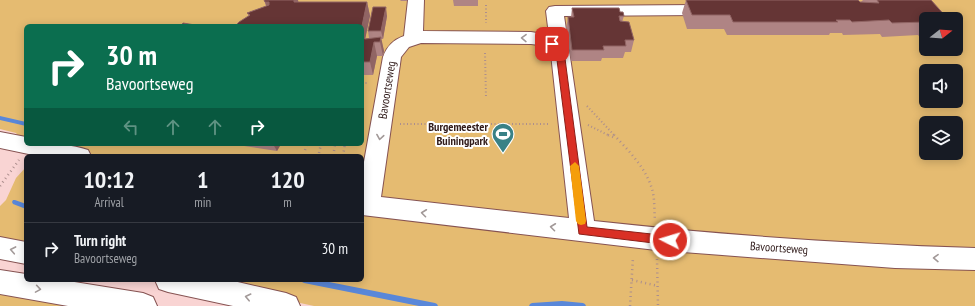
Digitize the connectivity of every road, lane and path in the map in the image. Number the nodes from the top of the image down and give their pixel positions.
1 (416, 0) edge
2 (699, 10) edge
3 (484, 37) junction
4 (412, 39) junction
5 (560, 51) junction
6 (486, 98) dead end
7 (382, 124) junction
8 (569, 124) junction
9 (616, 138) dead end
10 (0, 140) edge
11 (24, 144) edge
12 (29, 146) edge
13 (35, 146) edge
14 (306, 146) edge
15 (321, 146) edge
16 (335, 146) edge
17 (305, 150) dead end
18 (334, 151) dead end
19 (319, 153) dead end
20 (71, 154) edge
21 (0, 186) edge
22 (365, 205) edge
23 (583, 231) junction
24 (634, 237) junction
25 (0, 248) edge
26 (24, 253) edge
27 (975, 259) edge
28 (632, 280) junction
29 (0, 282) edge
30 (179, 282) edge
31 (658, 286) dead end
32 (143, 306) edge
33 (286, 306) edge
34 (630, 306) edge

1 - 4 street
2 - 5 street
3 - 4 street, Bavoortseweg
5 -> 3 street, Bavoortseweg
3 - 6 path
4 - 7 street, Bavoortseweg
5 - 8 street
7 - 8 path
7 -> 22 street, Bavoortseweg
8 - 9 path
8 - 23 street
10 - 11 street
12 - 21 path
13 - 20 street
14 - 17 path
15 - 19 path
16 - 18 path
23 -> 22 street, Bavoortseweg
23 - 24 street, Bavoortseweg
27 -> 24 street, Bavoortseweg
24 - 28 path
26 -> 25 street
28 - 31 path
28 - 34 path
29 -> 32 street
33 -> 30 street

